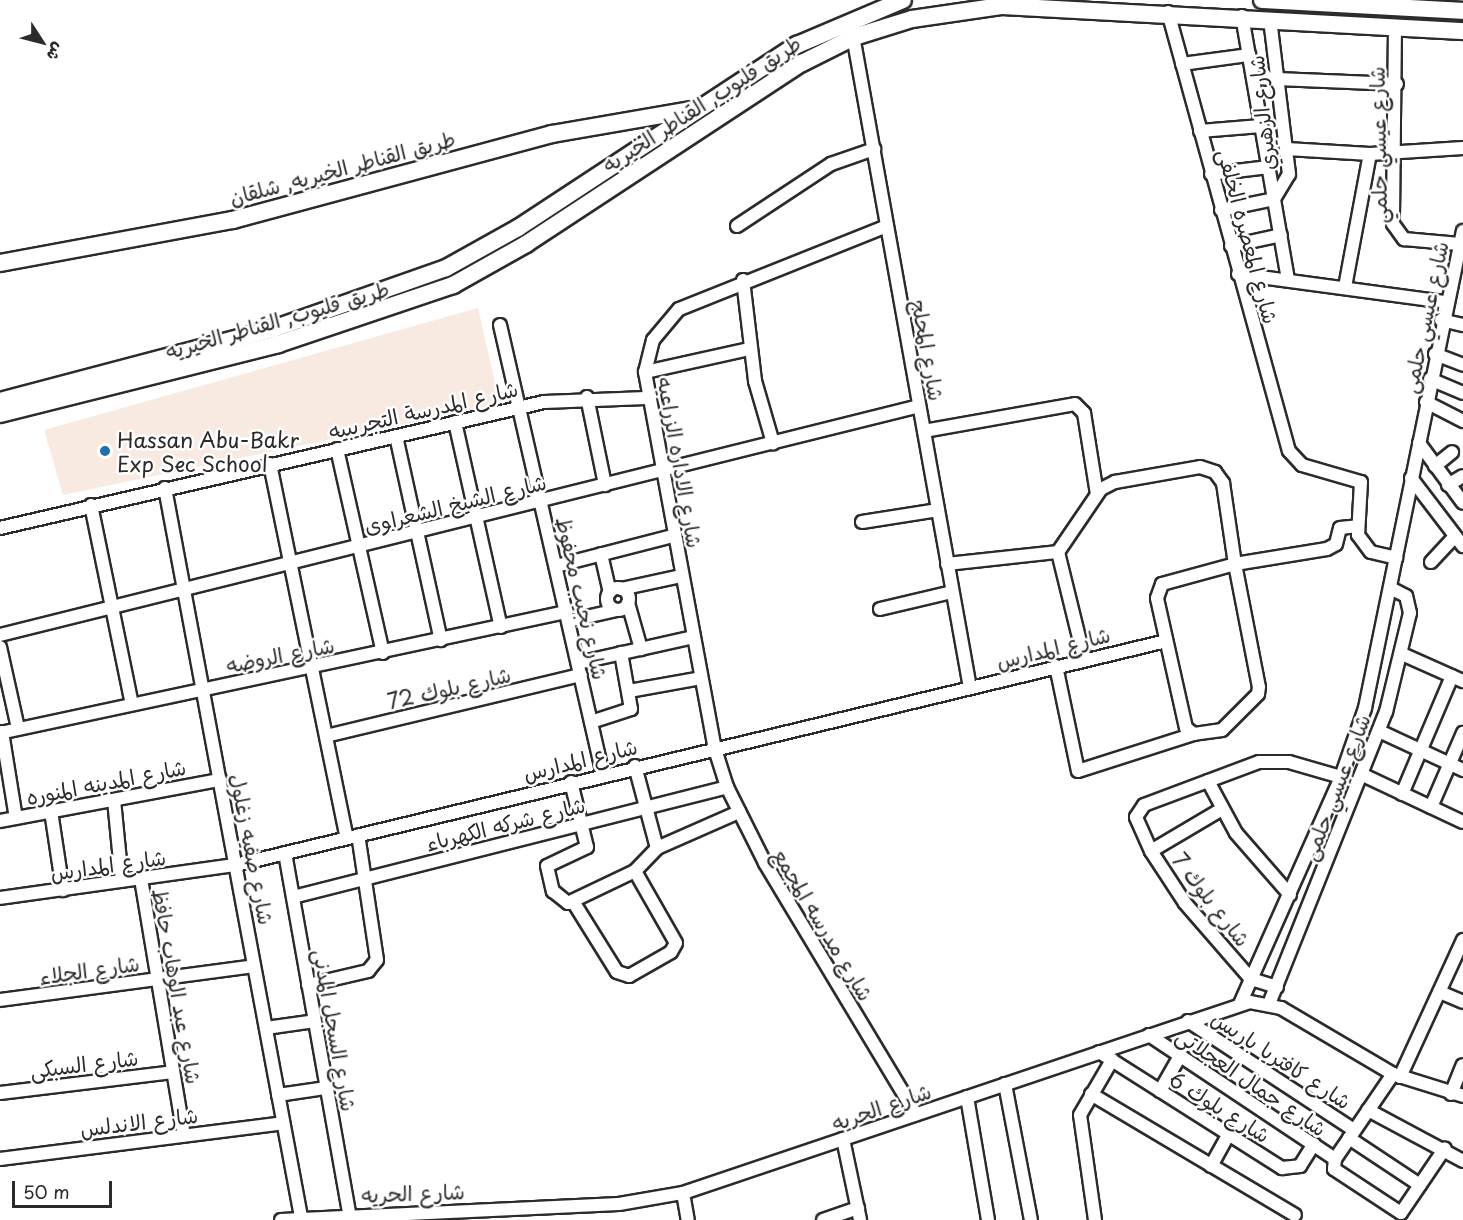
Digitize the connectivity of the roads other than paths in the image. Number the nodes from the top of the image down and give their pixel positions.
1 (903, 0) edge
2 (1262, 0) edge
3 (1463, 11) edge
4 (1168, 12) junction
5 (1242, 16) junction
6 (850, 19) junction
7 (1269, 19) junction
8 (1395, 26) junction
9 (1463, 32) edge
10 (854, 37) junction
11 (1249, 55) junction
12 (1182, 64) junction
13 (1253, 78) junction
14 (1278, 79) junction
15 (1396, 84) junction
16 (695, 109) junction
17 (1261, 126) junction
18 (1200, 131) junction
19 (1397, 148) junction
20 (1463, 148) edge
21 (874, 149) junction
22 (1287, 149) junction
23 (1370, 154) junction
24 (1269, 167) junction
25 (1211, 174) junction
26 (565, 197) junction
27 (1274, 199) junction
28 (1221, 210) junction
29 (574, 212) junction
30 (737, 226) dead end
31 (887, 226) junction
32 (1281, 235) junction
33 (1461, 245) edge
34 (1231, 246) junction
35 (0, 263) edge
36 (1238, 274) junction
37 (1288, 279) junction
38 (744, 280) junction
39 (1345, 287) junction
40 (1446, 302) junction
41 (1441, 320) junction
42 (500, 325) dead end
43 (1463, 325) edge
44 (276, 337) junction
45 (749, 349) junction
46 (1435, 354) junction
47 (1463, 365) edge
48 (153, 370) junction
49 (645, 372) junction
50 (1430, 379) junction
51 (1463, 393) edge
52 (587, 397) junction
53 (646, 398) junction
54 (0, 401) edge
55 (1426, 402) junction
56 (919, 406) junction
57 (519, 407) junction
58 (0, 414) edge
59 (1463, 421) edge
60 (455, 422) junction
61 (924, 431) junction
62 (396, 435) junction
63 (773, 443) junction
64 (1419, 443) junction
65 (337, 449) junction
66 (1452, 452) dead end
67 (270, 464) junction
68 (1435, 466) junction
69 (661, 471) junction
70 (1463, 476) edge
71 (1411, 478) junction
72 (605, 485) junction
73 (1448, 485) junction
74 (165, 488) junction
75 (1097, 494) junction
76 (541, 501) junction
77 (1463, 504) edge
78 (91, 505) junction
79 (938, 510) junction
80 (476, 517) junction
81 (862, 522) dead end
82 (1358, 526) junction
83 (0, 528) edge
84 (417, 532) junction
85 (1458, 535) edge
86 (673, 536) junction
87 (359, 547) junction
88 (1058, 552) junction
89 (601, 554) junction
90 (1396, 558) junction
91 (1431, 562) dead end
92 (291, 564) junction
93 (947, 564) junction
94 (1236, 564) junction
95 (555, 566) junction
96 (681, 576) junction
97 (1390, 588) junction
98 (184, 590) junction
99 (616, 590) junction
100 (952, 592) junction
101 (622, 606) junction
102 (112, 608) junction
103 (880, 609) dead end
104 (567, 617) junction
105 (501, 627) junction
106 (0, 635) edge
107 (693, 637) junction
108 (441, 640) junction
109 (1166, 640) junction
110 (0, 647) edge
111 (641, 649) junction
112 (383, 653) junction
113 (621, 653) junction
114 (1402, 654) junction
115 (1084, 658) junction
116 (1056, 666) junction
117 (311, 669) junction
118 (579, 669) junction
119 (701, 678) junction
120 (1457, 679) edge
121 (203, 688) junction
122 (969, 688) junction
123 (629, 692) junction
124 (132, 704) junction
125 (591, 722) junction
126 (18, 728) junction
127 (1379, 731) junction
128 (1, 732) edge
129 (1463, 733) edge
130 (1194, 734) junction
131 (326, 736) junction
132 (714, 746) junction
133 (1421, 750) junction
134 (1450, 764) junction
135 (634, 766) junction
136 (1463, 770) edge
137 (603, 774) junction
138 (1363, 775) junction
139 (1341, 777) junction
140 (220, 780) junction
141 (1208, 781) junction
142 (571, 782) junction
143 (727, 787) junction
144 (1402, 794) junction
145 (114, 800) junction
146 (646, 807) junction
147 (1431, 807) junction
148 (1221, 809) junction
149 (51, 811) junction
150 (740, 812) junction
151 (16, 818) junction
152 (0, 821) edge
153 (1463, 822) edge
154 (582, 824) junction
155 (352, 837) junction
156 (657, 848) junction
157 (1151, 851) junction
158 (285, 853) junction
159 (236, 865) junction
160 (635, 871) junction
161 (141, 879) junction
162 (364, 879) junction
163 (123, 881) junction
164 (63, 890) junction
165 (1290, 895) junction
166 (293, 897) junction
167 (0, 898) edge
168 (574, 903) junction
169 (1463, 940) edge
170 (254, 966) junction
171 (158, 979) junction
172 (1251, 979) junction
173 (308, 985) junction
174 (1276, 987) junction
175 (1440, 992) junction
176 (0, 1000) edge
177 (1463, 1002) edge
178 (1240, 1004) junction
179 (1269, 1004) junction
180 (315, 1021) junction
181 (1188, 1021) junction
182 (266, 1028) junction
183 (1149, 1035) junction
184 (1099, 1052) junction
185 (1180, 1056) junction
186 (1112, 1060) junction
187 (1463, 1065) edge
188 (173, 1072) junction
189 (1396, 1075) junction
190 (1005, 1084) junction
191 (327, 1088) junction
192 (1160, 1091) junction
193 (0, 1093) edge
194 (1091, 1094) junction
195 (278, 1095) junction
196 (1457, 1095) edge
197 (967, 1097) junction
198 (1368, 1110) junction
199 (916, 1114) junction
200 (283, 1123) junction
201 (1229, 1134) junction
202 (1352, 1134) junction
203 (184, 1136) junction
204 (843, 1139) junction
205 (1314, 1144) junction
206 (1445, 1148) junction
207 (0, 1159) edge
208 (1335, 1159) junction
209 (1463, 1161) edge
210 (1211, 1166) junction
211 (1420, 1185) junction
212 (683, 1192) junction
213 (590, 1206) junction
214 (349, 1213) junction
215 (859, 1214) edge
216 (1295, 1215) dead end
217 (301, 1217) junction
218 (281, 1220) edge
219 (591, 1220) edge
220 (688, 1220) edge
221 (823, 1220) edge
222 (988, 1220) edge
223 (1031, 1220) edge
224 (1095, 1220) edge

1 - 6 main road, طريق قليوب, القناطر الخيريه
2 - 3 main road
4 - 5 main road, طريق قليوب, القناطر الخيريه
4 - 10 main road, طريق قليوب, القناطر الخيريه
4 - 12 street, شارع المعصره الخلفى
5 - 7 main road, طريق قليوب, القناطر الخيريه
5 - 11 street, شارع الزهيري
6 - 10 street, شارع المحلج
6 - 16 main road, طريق قليوب, القناطر الخيريه
7 - 8 main road, طريق قليوب, القناطر الخيريه
7 - 14 street, شارع الزهيري
8 - 9 main road, طريق قليوب, القناطر الخيريه
8 - 15 street, شارع عيسي حلمي
10 - 21 street, شارع المحلج
10 - 29 main road, طريق قليوب, القناطر الخيريه
11 - 12 street
11 - 13 street, شارع الزهيري
12 - 18 street, شارع المعصره الخلفى
13 - 14 street
13 - 17 street, شارع الزهيري
14 - 15 street
14 - 22 street, شارع الزهيري
15 - 19 street, شارع عيسي حلمي
16 - 26 main road, طريق قليوب, القناطر الخيريه
16 - 35 main road, طريق القناطر الخيريه, شلقان
17 - 18 street
17 - 24 street, شارع الزهيري
18 - 25 street, شارع المعصره الخلفى
19 - 20 street
19 - 23 street
19 - 33 street, شارع عيسي حلمي
21 - 30 street
21 - 31 street, شارع المحلج
22 - 23 street
22 - 27 street, شارع الزهيري
23 - 39 street
24 - 25 street
24 - 27 street, شارع الزهيري
25 - 28 street, شارع المعصره الخلفى
26 - 29 main road
26 - 44 main road, طريق قليوب, القناطر الخيريه
27 - 28 street
27 - 32 street, شارع الزهيري
28 - 34 street, شارع المعصره الخلفى
29 - 44 main road, طريق قليوب, القناطر الخيريه
31 - 38 street, شارع الاداره الزراعيه
31 - 56 street, شارع المحلج
32 - 34 street
32 - 37 street, شارع الزهيري
33 - 40 street, شارع عيسي حلمى
34 - 36 street, شارع المعصره الخلفى
36 - 37 street
36 - 82 street, شارع المعصره الخلفى
37 - 39 street
38 - 45 street
38 - 49 street, شارع الاداره الزراعيه
39 - 40 street
40 - 41 street, شارع عيسي حلمى
41 - 43 street
41 - 46 street, شارع عيسي حلمى
42 - 57 street, شارع نجيب محفوظ
44 - 48 main road, طريق قليوب, القناطر الخيريه
45 - 49 street
45 - 63 street
46 - 47 street
46 - 50 street, شارع عيسي حلمى
48 - 54 main road, طريق قليوب, القناطر الخيريه
48 - 58 main road, طريق قليوب, القناطر الخيريه
49 - 53 street, شارع الاداره الزراعيه
50 - 51 street
50 - 55 street, شارع عيسي حلمى
52 - 53 street, شارع المدرسة التجريبيه
52 - 57 street, شارع المدرسة التجريبيه
52 - 72 street
53 - 69 street, شارع الاداره الزراعيه
55 - 59 street
55 - 64 street, شارع عيسي حلمى
56 - 61 street, شارع المحلج
56 - 63 street, شارع الشيخ الشعراوى
57 - 60 street, شارع المدرسة التجريبيه
57 - 76 street, شارع نجيب محفوظ
60 - 62 street, شارع المدرسة التجريبيه
60 - 80 street
61 - 75 street
61 - 79 street, شارع المحلج
62 - 65 street, شارع المدرسة التجريبيه
62 - 84 street
63 - 69 street, شارع الشيخ الشعراوى
64 - 68 street
64 - 71 street, شارع عيسي حلمى
65 - 67 street, شارع المدرسة التجريبيه
65 - 87 street
66 - 68 street
67 - 74 street, شارع المدرسة التجريبيه
67 - 92 street
68 - 73 street
69 - 72 street, شارع الشيخ الشعراوى
69 - 86 street, شارع الاداره الزراعيه
70 - 73 street
71 - 85 street
71 - 90 street, شارع عيسي حلمى
72 - 76 street, شارع الشيخ الشعراوى
73 - 77 street
74 - 78 street, شارع المدرسة التجريبيه
74 - 98 street, شارع صفيه زغلول
75 - 88 street
75 - 94 street
76 - 80 street, شارع الشيخ الشعراوى
76 - 95 street, شارع نجيب محفوظ
78 - 83 street, شارع المدرسة التجريبيه
78 - 102 street
79 - 81 street
79 - 93 street, شارع المحلج
80 - 84 street, شارع الشيخ الشعراوى
80 - 105 street
82 - 90 street
82 - 94 street
84 - 87 street, شارع الشيخ الشعراوى
84 - 108 street
85 - 91 street
86 - 89 street
86 - 96 street, شارع الاداره الزراعيه
87 - 92 street, شارع الشيخ الشعراوى
87 - 112 street
88 - 93 street
88 - 115 street
89 - 95 street
89 - 99 street
90 - 97 street, شارع عيسي حلمى
92 - 98 street, شارع الشيخ الشعراوى
92 - 117 street
93 - 100 street, شارع المحلج
94 - 109 street
94 - 130 street
95 - 104 street, شارع نجيب محفوظ
96 - 99 street
96 - 107 street, شارع الاداره الزراعيه
97 - 114 street, شارع عيسي حلمى
97 - 139 street, شارع عيسي حلمى
98 - 102 street, شارع الشيخ الشعراوى
98 - 121 street, شارع صفيه زغلول
99 - 101 street
99 - 101 street
100 - 103 street
100 - 122 street, شارع المحلج
101 - 104 street, شارع الروضه
101 - 111 street
102 - 106 street, شارع الشيخ الشعراوى
102 - 124 street
104 - 105 street, شارع الروضه
104 - 118 street, شارع نجيب محفوظ
105 - 108 street, شارع الروضه
107 - 111 street, شارع بلوك 72
107 - 119 street, شارع الاداره الزراعيه
108 - 112 street, شارع الروضه
109 - 115 street, شارع المدارس
109 - 130 street
110 - 126 street
111 - 113 street, شارع بلوك 72
112 - 117 street, شارع الروضه
113 - 118 street, شارع بلوك 72
113 - 123 street
114 - 120 street
114 - 127 street, شارع عيسي حلمى
115 - 116 street, شارع المدارس
116 - 122 street, شارع المدارس
116 - 130 street
117 - 121 street, شارع الروضه
117 - 131 street
118 - 125 street, شارع نجيب محفوظ
118 - 131 street, شارع بلوك 72
119 - 123 street
119 - 132 street, شارع الاداره الزراعيه
120 - 133 street
121 - 124 street, شارع الروضه
121 - 140 street, شارع صفيه زغلول
122 - 132 street, شارع المدارس
123 - 125 street
124 - 126 street, شارع الروضه
125 - 137 street, شارع نجيب محفوظ
126 - 128 street, شارع الروضه
127 - 133 street
127 - 138 street, شارع عيسي حلمى
128 - 151 street
129 - 134 street
131 - 155 street
132 - 135 street, شارع المدارس
132 - 143 street, شارع مدرسه المجمع
133 - 134 street
133 - 144 street
134 - 136 street
134 - 147 street
135 - 137 street, شارع المدارس
135 - 146 street
137 - 142 street, شارع المدارس
138 - 144 street
138 - 174 street, شارع عيسي حلمى
139 - 141 street
139 - 165 street, شارع عيسي حلمى
140 - 145 street, شارع المدينه المنوره
140 - 159 street, شارع صفيه زغلول
141 - 148 street
141 - 157 street, شارع بلوك 7
142 - 154 street
142 - 155 street, شارع المدارس
143 - 146 street, شارع شركه الكهرباء
143 - 150 street, شارع مدرسه المجمع
144 - 147 street
145 - 149 street, شارع المدينه المنوره
145 - 163 street
146 - 154 street, شارع شركه الكهرباء
146 - 156 street
147 - 153 street
148 - 157 street
148 - 165 street
149 - 151 street, شارع المدينه المنوره
149 - 164 street
150 - 156 street
150 - 199 street, شارع مدرسه المجمع
151 - 152 street, شارع المدينه المنوره
154 - 162 street, شارع شركه الكهرباء
154 - 168 street
155 - 158 street, شارع المدارس
155 - 162 street
156 - 160 street
157 - 172 street, شارع بلوك 7
158 - 159 street, شارع المدارس
158 - 166 street, شارع السجل المدنى
159 - 161 street, شارع المدارس
159 - 170 street, شارع صفيه زغلول
160 - 168 street
160 - 168 street
161 - 163 street, شارع المدارس
161 - 171 street, شارع عبد الوهاب حافظ
162 - 166 street, شارع شركه الكهرباء
162 - 173 street
163 - 164 street, شارع المدارس
164 - 167 street, شارع المدارس
165 - 172 street, شارع عيسي حلمى
166 - 173 street, شارع السجل المدنى
169 - 175 street
170 - 171 street, شارع الجلاء
170 - 182 street, شارع صفيه زغلول
171 - 176 street, شارع الجلاء
171 - 188 street, شارع عبد الوهاب حافظ
172 - 174 street
172 - 178 street, شارع عيسي حلمى
173 - 180 street, شارع السجل المدنى
174 - 179 street, شارع عيسي حلمى
175 - 177 street
175 - 189 street
178 - 179 street, شارع الحريه
178 - 181 street, شارع الحريه
179 - 189 street, شارع الحريه
180 - 182 street
180 - 191 street, شارع السجل المدنى
181 - 183 street, شارع الحريه
181 - 202 street, شارع كافتريا باريس
182 - 195 street, شارع صفيه زغلول
183 - 184 street, شارع الحريه
183 - 185 street, شارع جمال العجلاتى
184 - 186 street, شارع بلوك 6
184 - 190 street, شارع الحريه
185 - 192 street
185 - 205 street, شارع جمال العجلاتى
186 - 192 street, شارع بلوك 6
186 - 194 street
187 - 196 street
188 - 193 street, شارع السبكى
188 - 203 street, شارع عبد الوهاب حافظ
189 - 196 street, شارع الحريه
189 - 198 street
190 - 197 street, شارع الحريه
190 - 223 street
191 - 195 street
191 - 214 street, شارع السجل المدنى
192 - 201 street, شارع بلوك 6
194 - 210 street
194 - 224 street
195 - 200 street, شارع صفيه زغلول
197 - 199 street, شارع الحريه
197 - 222 street
198 - 202 street
198 - 206 street
199 - 204 street, شارع الحريه
200 - 203 street, شارع الاندلس
200 - 217 street, شارع صفيه زغلول
201 - 205 street, شارع بلوك 6
201 - 210 street
202 - 208 street
202 - 211 street, شارع كافتريا باريس
203 - 207 street, شارع الاندلس
204 - 212 street, شارع الحريه
204 - 215 street
205 - 208 street, شارع جمال العجلاتى
206 - 209 street
206 - 211 street
208 - 211 street, شارع جمال العجلاتى
210 - 216 street
212 - 213 street, شارع الحريه
212 - 220 street
213 - 214 street, شارع الحريه
213 - 219 street
214 - 217 street, شارع الحريه
215 - 221 street
217 - 218 street, شارع الحريه

